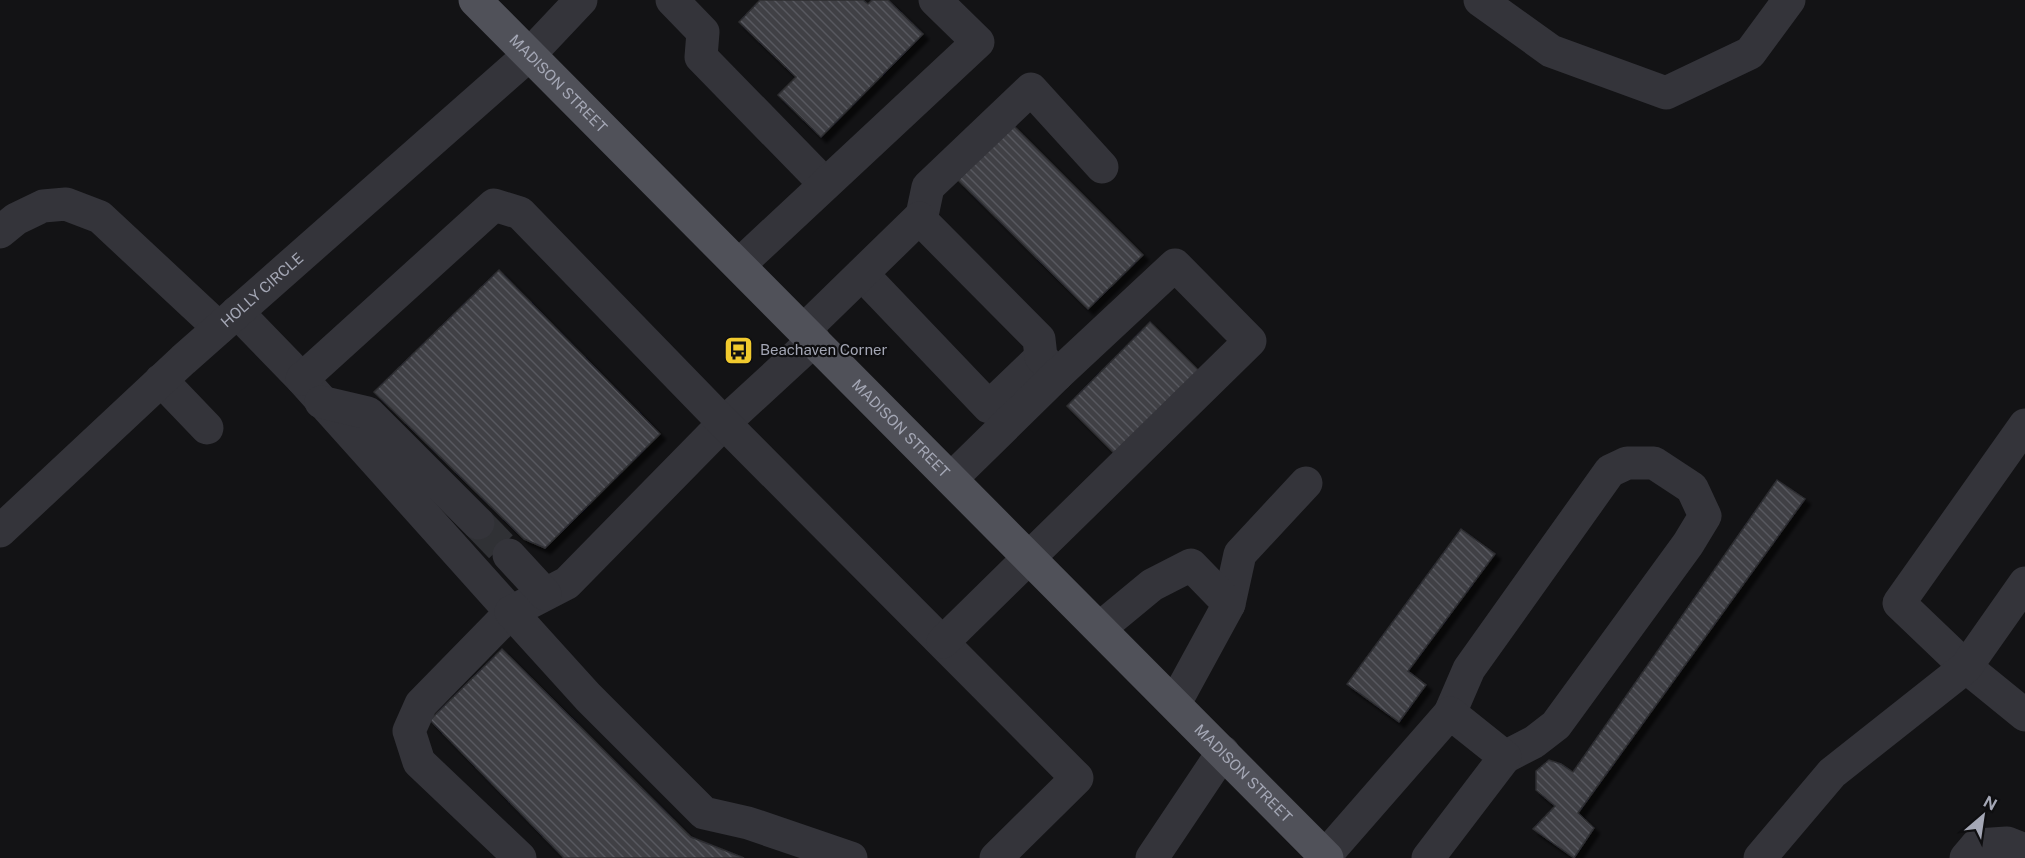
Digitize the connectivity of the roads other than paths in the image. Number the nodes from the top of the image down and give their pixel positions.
1 (476, 0) edge
2 (581, 0) edge
3 (672, 0) edge
4 (935, 0) edge
5 (1480, 0) edge
6 (1789, 0) edge
7 (530, 54) junction
8 (1102, 167) dead end
9 (825, 184) junction
10 (921, 220) junction
11 (0, 232) edge
12 (739, 265) junction
13 (862, 274) junction
14 (228, 320) junction
15 (809, 335) junction
16 (1049, 366) junction
17 (161, 380) junction
18 (311, 390) junction
19 (724, 423) junction
20 (2025, 425) edge
21 (207, 428) dead end
22 (951, 479) junction
23 (1306, 483) dead end
24 (478, 523) tunnel mouth
25 (0, 531) edge
26 (509, 555) tunnel mouth
27 (1030, 558) junction
28 (2025, 583) edge
29 (545, 594) junction
30 (1229, 604) junction
31 (511, 612) junction
32 (1100, 628) junction
33 (943, 642) junction
34 (1966, 667) junction
35 (1175, 704) junction
36 (1450, 713) junction
37 (2025, 715) edge
38 (1223, 752) junction
39 (1505, 758) junction
40 (2025, 850) edge
41 (1326, 857) edge
42 (520, 858) edge
43 (851, 858) edge
44 (996, 858) edge
45 (1152, 858) edge
46 (1428, 858) edge
47 (1760, 858) edge
48 (1966, 858) edge

1 - 7 main road, MADISON STREET
2 - 7 street, HOLLY CIRCLE
3 - 9 street
4 - 9 street
5 - 6 street
7 - 12 main road, MADISON STREET
7 - 14 street, HOLLY CIRCLE
8 - 10 street
9 - 12 street
10 - 13 street
10 - 16 street
11 - 14 street
12 - 15 main road, MADISON STREET
13 - 15 street
13 - 16 street
14 - 17 street, HOLLY CIRCLE
14 - 18 street
15 - 19 street
15 - 22 main road, MADISON STREET
16 - 22 street
16 - 27 street
17 - 21 street
17 - 25 street, HOLLY CIRCLE
18 - 19 street
18 - 24 street
18 - 31 street
19 - 29 street
19 - 33 street
20 - 34 street
22 - 27 main road, MADISON STREET
23 - 30 street
26 - 29 street
27 - 32 main road, MADISON STREET
27 - 33 street
28 - 34 street
29 - 31 street
30 - 32 street
30 - 35 street
31 - 42 street
31 - 43 street
32 - 35 main road, MADISON STREET
33 - 44 street
34 - 37 street
34 - 47 street
35 - 38 main road, MADISON STREET
36 - 39 street
36 - 39 street
36 - 41 street
38 - 41 main road, MADISON STREET
38 - 45 street
39 - 46 street
40 - 48 street

